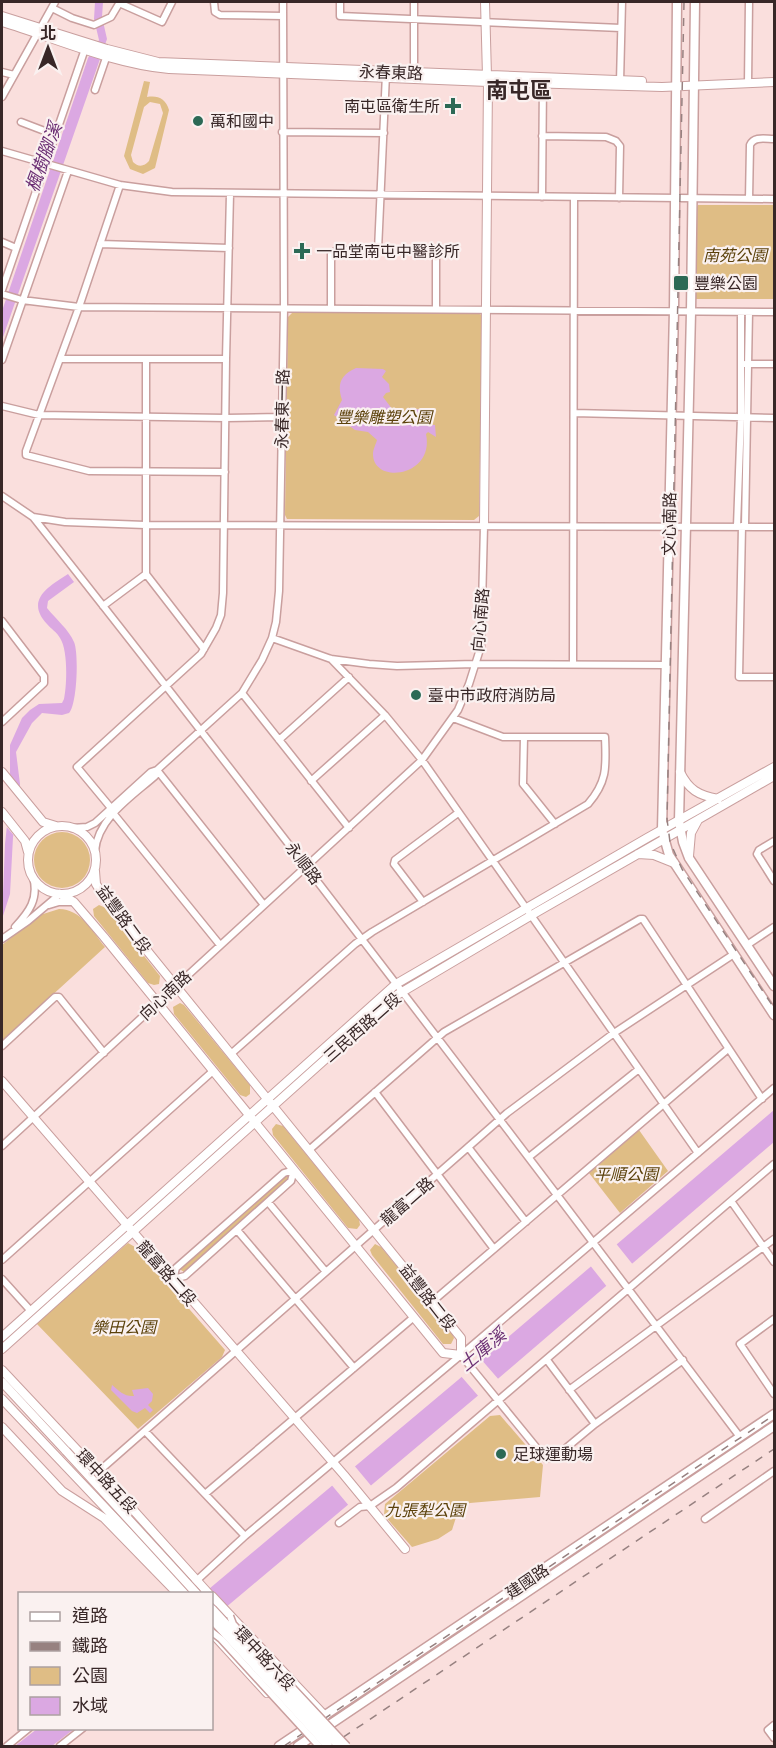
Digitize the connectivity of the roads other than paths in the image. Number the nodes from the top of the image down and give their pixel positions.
1 (56, 2) edge
2 (119, 2) edge
3 (172, 2) edge
4 (214, 2) edge
5 (283, 2) edge
6 (340, 2) edge
7 (414, 2) edge
8 (485, 2) edge
9 (622, 2) edge
10 (677, 2) edge
11 (695, 2) edge
12 (749, 2) edge
13 (52, 8) junction
14 (2, 16) edge
15 (283, 16) junction
16 (414, 18) junction
17 (2, 22) edge
18 (486, 22) junction
19 (621, 28) junction
20 (39, 30) junction
21 (88, 47) junction
22 (106, 53) junction
23 (283, 71) junction
24 (2, 72) edge
25 (14, 75) junction
26 (386, 75) junction
27 (414, 76) junction
28 (488, 79) junction
29 (543, 81) junction
30 (774, 82) edge
31 (620, 83) junction
32 (748, 83) junction
33 (676, 85) junction
34 (694, 85) junction
35 (95, 90) dead end
36 (2, 97) edge
37 (21, 122) dead end
38 (282, 132) junction
39 (384, 133) junction
40 (55, 135) junction
41 (542, 136) junction
42 (774, 139) edge
43 (2, 151) edge
44 (47, 165) junction
45 (65, 170) junction
46 (120, 185) junction
47 (230, 194) junction
48 (283, 194) junction
49 (381, 195) junction
50 (487, 196) junction
51 (542, 197) junction
52 (574, 197) junction
53 (619, 198) junction
54 (675, 198) junction
55 (692, 198) junction
56 (749, 199) junction
57 (774, 199) edge
58 (2, 242) edge
59 (100, 244) junction
60 (16, 248) junction
61 (229, 248) junction
62 (378, 250) junction
63 (2, 293) edge
64 (20, 300) junction
65 (79, 307) junction
66 (227, 308) junction
67 (284, 308) junction
68 (331, 308) junction
69 (436, 309) junction
70 (486, 309) junction
71 (574, 310) junction
72 (674, 310) junction
73 (691, 312) junction
74 (741, 312) junction
75 (749, 312) junction
76 (774, 312) edge
77 (60, 359) junction
78 (226, 359) junction
79 (2, 360) edge
80 (146, 360) junction
81 (745, 364) junction
82 (774, 364) edge
83 (2, 406) edge
84 (574, 413) junction
85 (39, 416) junction
86 (671, 416) junction
87 (146, 417) junction
88 (281, 417) junction
89 (689, 417) junction
90 (744, 417) junction
91 (226, 418) junction
92 (774, 418) edge
93 (146, 472) junction
94 (225, 472) junction
95 (2, 496) edge
96 (33, 517) junction
97 (224, 524) junction
98 (280, 524) junction
99 (145, 525) junction
100 (484, 526) junction
101 (574, 526) junction
102 (669, 526) junction
103 (686, 526) junction
104 (741, 526) junction
105 (774, 527) edge
106 (146, 574) junction
107 (103, 606) junction
108 (2, 621) edge
109 (272, 638) junction
110 (204, 650) junction
111 (331, 659) junction
112 (475, 664) junction
113 (573, 664) junction
114 (665, 665) junction
115 (349, 677) junction
116 (774, 677) edge
117 (166, 687) junction
118 (242, 693) junction
119 (385, 715) junction
120 (453, 717) junction
121 (2, 722) edge
122 (201, 730) junction
123 (524, 737) junction
124 (279, 740) junction
125 (422, 760) junction
126 (774, 767) edge
127 (158, 770) junction
128 (679, 772) junction
129 (3, 774) edge
130 (774, 776) edge
131 (311, 781) junction
132 (718, 799) junction
133 (112, 811) junction
134 (3, 813) edge
135 (458, 813) junction
136 (698, 820) junction
137 (555, 824) junction
138 (680, 825) junction
139 (68, 827) junction
140 (349, 828) junction
141 (663, 834) junction
142 (774, 841) edge
143 (95, 851) junction
144 (637, 854) junction
145 (28, 855) junction
146 (689, 858) junction
147 (493, 860) junction
148 (674, 862) junction
149 (306, 866) junction
150 (95, 871) junction
151 (33, 878) junction
152 (774, 881) edge
153 (60, 894) junction
154 (75, 902) junction
155 (423, 902) junction
156 (264, 905) junction
157 (44, 908) junction
158 (529, 912) junction
159 (774, 927) edge
160 (9, 934) junction
161 (2, 939) edge
162 (362, 939) junction
163 (220, 945) junction
164 (747, 945) junction
165 (734, 954) junction
166 (564, 962) junction
167 (396, 984) junction
168 (176, 986) junction
169 (686, 986) junction
170 (774, 986) edge
171 (402, 992) junction
172 (157, 1002) junction
173 (774, 1015) edge
174 (614, 1033) junction
175 (438, 1039) junction
176 (2, 1046) edge
177 (728, 1049) junction
178 (104, 1053) junction
179 (232, 1053) junction
180 (639, 1069) junction
181 (213, 1071) junction
182 (2, 1081) edge
183 (774, 1088) edge
184 (375, 1092) junction
185 (762, 1099) junction
186 (271, 1102) junction
187 (664, 1104) junction
188 (33, 1117) junction
189 (253, 1118) junction
190 (500, 1120) junction
191 (2, 1146) edge
192 (468, 1147) junction
193 (309, 1150) junction
194 (698, 1153) junction
195 (529, 1157) junction
196 (774, 1164) edge
197 (294, 1170) junction
198 (437, 1174) junction
199 (89, 1182) junction
200 (557, 1195) junction
201 (268, 1202) junction
202 (731, 1202) junction
203 (526, 1222) junction
204 (126, 1225) junction
205 (237, 1230) junction
206 (374, 1230) junction
207 (132, 1233) junction
208 (774, 1239) edge
209 (593, 1242) junction
210 (356, 1245) junction
211 (763, 1247) junction
212 (494, 1249) junction
213 (2, 1260) edge
214 (774, 1262) edge
215 (326, 1272) junction
216 (2, 1279) edge
217 (173, 1279) junction
218 (629, 1289) junction
219 (296, 1299) junction
220 (433, 1301) junction
221 (30, 1310) junction
222 (414, 1317) junction
223 (774, 1319) edge
224 (656, 1325) junction
225 (2, 1337) edge
226 (2, 1349) edge
227 (236, 1352) junction
228 (462, 1355) junction
229 (547, 1360) junction
230 (683, 1360) junction
231 (354, 1368) junction
232 (2, 1370) edge
233 (2, 1382) edge
234 (569, 1390) junction
235 (774, 1394) edge
236 (2, 1399) edge
237 (498, 1401) junction
238 (774, 1414) edge
239 (293, 1419) junction
240 (595, 1424) junction
241 (2, 1426) edge
242 (774, 1426) edge
243 (145, 1431) junction
244 (740, 1437) junction
245 (333, 1463) junction
246 (774, 1471) edge
247 (98, 1472) junction
248 (205, 1494) junction
249 (367, 1503) junction
250 (705, 1519) dead end
251 (339, 1523) dead end
252 (245, 1536) junction
253 (405, 1548) dead end
254 (196, 1580) junction
255 (177, 1592) edge
256 (187, 1592) edge
257 (189, 1592) edge
258 (196, 1592) edge
259 (207, 1592) edge
260 (213, 1598) edge
261 (213, 1610) edge
262 (230, 1616) junction
263 (213, 1620) edge
264 (213, 1633) edge
265 (213, 1633) edge
266 (325, 1716) junction
267 (774, 1725) edge
268 (27, 1730) edge
269 (80, 1730) edge
270 (302, 1731) junction
271 (774, 1738) edge
272 (7, 1746) edge
273 (60, 1746) edge
274 (279, 1746) edge
275 (298, 1746) edge
276 (319, 1746) edge
277 (328, 1746) edge
278 (339, 1746) edge
279 (347, 1746) edge

1 - 13 street
2 - 3 street
2 - 13 street
4 - 15 street
5 - 15 street, 永春東一路
6 - 16 street
7 - 16 street
8 - 18 street, 向心南路
9 - 19 street
10 - 33 main road, 文心南路
11 - 34 main road, 文心南路
12 - 32 street
13 - 20 street
14 - 20 street
15 - 23 street, 永春東一路
16 - 18 street
16 - 27 street
17 - 20 street
18 - 19 street
18 - 28 street, 向心南路
19 - 31 street
20 - 21 street
20 - 25 street
21 - 22 street, 永春東路
21 - 40 street
22 - 23 street, 永春東路
22 - 35 street
23 - 26 street, 永春東路
23 - 38 street, 永春東一路
24 - 25 street
25 - 36 street
26 - 27 street, 永春東路
26 - 39 street
27 - 28 street, 永春東路
28 - 29 street, 永春東路
28 - 50 street, 向心南路
29 - 31 street, 永春東路
29 - 41 street
30 - 32 street, 永春東路
31 - 33 street, 永春東路
32 - 34 street, 永春東路
33 - 34 street, 永春東路
33 - 54 main road, 文心南路
34 - 55 main road, 文心南路
37 - 40 street
38 - 39 street
38 - 48 street, 永春東一路
39 - 49 street
40 - 44 street
41 - 51 street
41 - 53 street
42 - 56 street
43 - 44 street
44 - 45 street
44 - 60 street
45 - 46 street
45 - 64 street
46 - 47 street
46 - 59 street
47 - 48 street
47 - 61 street
48 - 49 street
48 - 67 street, 永春東一路
49 - 50 street
49 - 62 street
50 - 51 street
50 - 70 street, 向心南路
51 - 52 street
52 - 53 street
52 - 71 street
53 - 54 street
54 - 55 street
54 - 72 main road, 文心南路
55 - 56 street
55 - 73 main road, 文心南路
56 - 57 street
58 - 60 street
59 - 61 street
59 - 65 street
60 - 63 street
61 - 66 street
62 - 68 street
62 - 69 street
63 - 64 street
64 - 65 street
64 - 79 street
65 - 66 street
65 - 77 street
66 - 67 street
66 - 78 street
67 - 68 street
67 - 88 street, 永春東一路
68 - 69 street
69 - 70 street
70 - 71 street
70 - 100 street, 向心南路
71 - 72 street
71 - 84 street
72 - 73 street
72 - 86 main road, 文心南路
73 - 74 street
73 - 89 main road, 文心南路
74 - 75 street
74 - 81 street
75 - 76 street
75 - 81 street
77 - 80 street
77 - 85 street
78 - 80 street
78 - 91 street
80 - 87 street
81 - 82 street
81 - 90 street
83 - 85 street
84 - 86 street
84 - 101 street
85 - 87 street
85 - 93 street
86 - 89 street
86 - 102 main road, 文心南路
87 - 91 street
87 - 93 street
88 - 91 street
88 - 98 street, 永春東一路
89 - 90 street
89 - 103 main road, 文心南路
90 - 92 street
90 - 104 street
91 - 94 street
93 - 94 street
93 - 99 street
94 - 97 street
95 - 96 street, 永順路
96 - 99 street
96 - 107 street, 永順路
97 - 98 street
97 - 99 street
97 - 110 street
98 - 100 street
98 - 109 street, 永春東一路
99 - 106 street
100 - 101 street
100 - 112 street, 向心南路
101 - 102 street
101 - 113 street
102 - 103 street
102 - 114 main road, 文心南路
103 - 104 street
103 - 128 main road, 文心南路
104 - 105 street
104 - 116 street
106 - 107 street
106 - 110 street
107 - 117 street, 永順路
108 - 121 street
109 - 111 street
109 - 118 street, 永春東一路
110 - 117 street
111 - 112 street
111 - 115 street
112 - 113 street
112 - 120 street, 向心南路
113 - 114 street
114 - 141 main road, 文心南路
115 - 119 street
115 - 124 street
117 - 122 street, 永順路
117 - 133 street
118 - 122 street, 永春東一路
118 - 124 street
119 - 125 street
119 - 131 street
120 - 123 street
120 - 125 street, 向心南路
122 - 127 street, 永春東一路
122 - 149 street, 永順路
123 - 137 street
123 - 137 street
124 - 131 street
125 - 135 street
125 - 140 street, 向心南路
126 - 132 street, 三民西路二段
127 - 133 street, 永春東一路
127 - 156 street
128 - 132 street
128 - 138 main road, 文心南路
129 - 139 street
130 - 136 street, 三民西路二段
131 - 140 street
132 - 138 street, 三民西路二段
133 - 139 street, 永春東一路
133 - 143 street, 永春東一路
133 - 163 street
134 - 145 street
135 - 147 street
135 - 155 street
136 - 138 street, 三民西路二段
136 - 146 street
137 - 147 street
138 - 141 street, 三民西路二段
138 - 146 main road, 文心南路
139 - 143 street
139 - 145 street
140 - 149 street, 向心南路
141 - 144 street, 三民西路二段
141 - 148 main road, 文心南路
141 - 158 street, 三民西路二段
142 - 152 street
143 - 150 street, 益豐路二段
144 - 148 street
144 - 158 street, 三民西路二段
145 - 151 street
146 - 164 main road, 文心南路
147 - 155 street
147 - 158 street
148 - 165 main road, 文心南路
149 - 156 street, 向心南路
149 - 162 street, 永順路
150 - 153 street, 益豐路二段
150 - 168 street, 益豐路二段
151 - 153 street, 益豐路二段
151 - 160 street
153 - 154 street, 益豐路二段
153 - 157 street
154 - 157 street
154 - 172 street, 益豐路二段
155 - 162 street
156 - 163 street, 向心南路
157 - 160 street
158 - 166 street
158 - 167 street, 三民西路二段
158 - 171 street, 三民西路二段
159 - 164 street
160 - 161 street
162 - 167 street, 永順路
162 - 179 street
163 - 168 street, 向心南路
164 - 170 main road, 文心南路
165 - 169 street, 龍富二路
165 - 173 main road, 文心南路
166 - 169 street
166 - 174 street
166 - 175 street
167 - 171 street, 永順路
167 - 186 street, 三民西路二段
168 - 172 street, 向心南路
168 - 179 street, 益豐路二段
169 - 174 street, 龍富二路
169 - 177 street
171 - 175 street, 永順路
171 - 186 street, 三民西路二段
172 - 178 street, 向心南路
172 - 181 street, 益豐路二段
174 - 180 street
174 - 190 street, 龍富二路
175 - 184 street
175 - 190 street, 永順路
176 - 178 street
177 - 185 street
177 - 187 street
178 - 188 street, 向心南路
179 - 186 street, 益豐路二段
180 - 187 street
180 - 195 street
181 - 189 street, 益豐路二段
181 - 199 street
182 - 188 street, 龍富路二段
183 - 185 street
184 - 193 street
184 - 198 street
185 - 194 street
186 - 189 street, 三民西路二段
186 - 193 street, 益豐路二段
187 - 194 street
187 - 200 street
188 - 191 street, 向心南路
188 - 199 street, 龍富路二段
189 - 197 street, 益豐路二段
189 - 204 street, 三民西路二段
189 - 207 street, 三民西路二段
190 - 192 street, 龍富二路
190 - 195 street, 永順路
192 - 198 street, 龍富二路
192 - 203 street
193 - 206 street, 益豐路二段
194 - 209 street
195 - 200 street, 永順路
196 - 202 street
197 - 201 street
197 - 210 street, 益豐路二段
197 - 217 street
198 - 206 street, 龍富二路
198 - 212 street
199 - 204 street, 龍富路二段
199 - 213 street
200 - 203 street
200 - 209 street, 永順路
201 - 205 street
201 - 215 street
202 - 211 street
202 - 218 street
203 - 212 street
204 - 207 street, 龍富路二段
204 - 221 street, 三民西路二段
205 - 217 street
205 - 219 street
206 - 210 street, 龍富二路
206 - 220 street, 益豐路二段
207 - 217 street, 龍富路二段
207 - 226 street, 三民西路二段
208 - 211 street
209 - 218 street, 永順路
209 - 228 street
210 - 215 street, 龍富二路
210 - 222 street, 益豐路二段
211 - 214 street
211 - 224 street
212 - 220 street
215 - 219 street, 龍富二路
216 - 221 street
217 - 227 street, 龍富路二段
218 - 224 street
218 - 229 street
219 - 227 street, 龍富二路
219 - 231 street
220 - 228 street, 益豐路二段
221 - 225 street, 三民西路二段
222 - 228 street, 益豐路二段
222 - 231 street
223 - 235 street
224 - 230 street
224 - 234 street
227 - 239 street, 龍富路二段
227 - 243 street, 龍富二路
228 - 237 street
228 - 245 street
229 - 234 street
229 - 237 street
230 - 240 street
230 - 244 street
231 - 239 street
232 - 247 street, 環中路五段
233 - 258 street, 環中路五段, bridge
234 - 240 street
236 - 256 street, 環中路五段
237 - 240 street
237 - 249 street
238 - 244 main road, 建國路
239 - 245 street, 龍富路二段
239 - 248 street
241 - 255 street, 環中路五段
242 - 275 main road, 建國路
243 - 247 street, 龍富二路
243 - 248 street
244 - 266 main road, 建國路
245 - 249 street, 龍富路二段
245 - 252 street
246 - 250 street
247 - 254 street, 環中路五段
248 - 252 street
249 - 251 street
249 - 253 street, 龍富路二段
252 - 254 street
254 - 257 street
254 - 259 street, 環中路五段
260 - 262 street, 環中路五段
261 - 278 street, bridge
262 - 266 street, 環中路六段
262 - 279 street, 環中路六段, bridge
263 - 277 street, bridge
264 - 270 street, 環中路六段
265 - 276 street, 環中路六段, bridge
266 - 270 main road, 建國路
267 - 271 street
268 - 272 street
269 - 273 street
270 - 274 main road, 建國路

